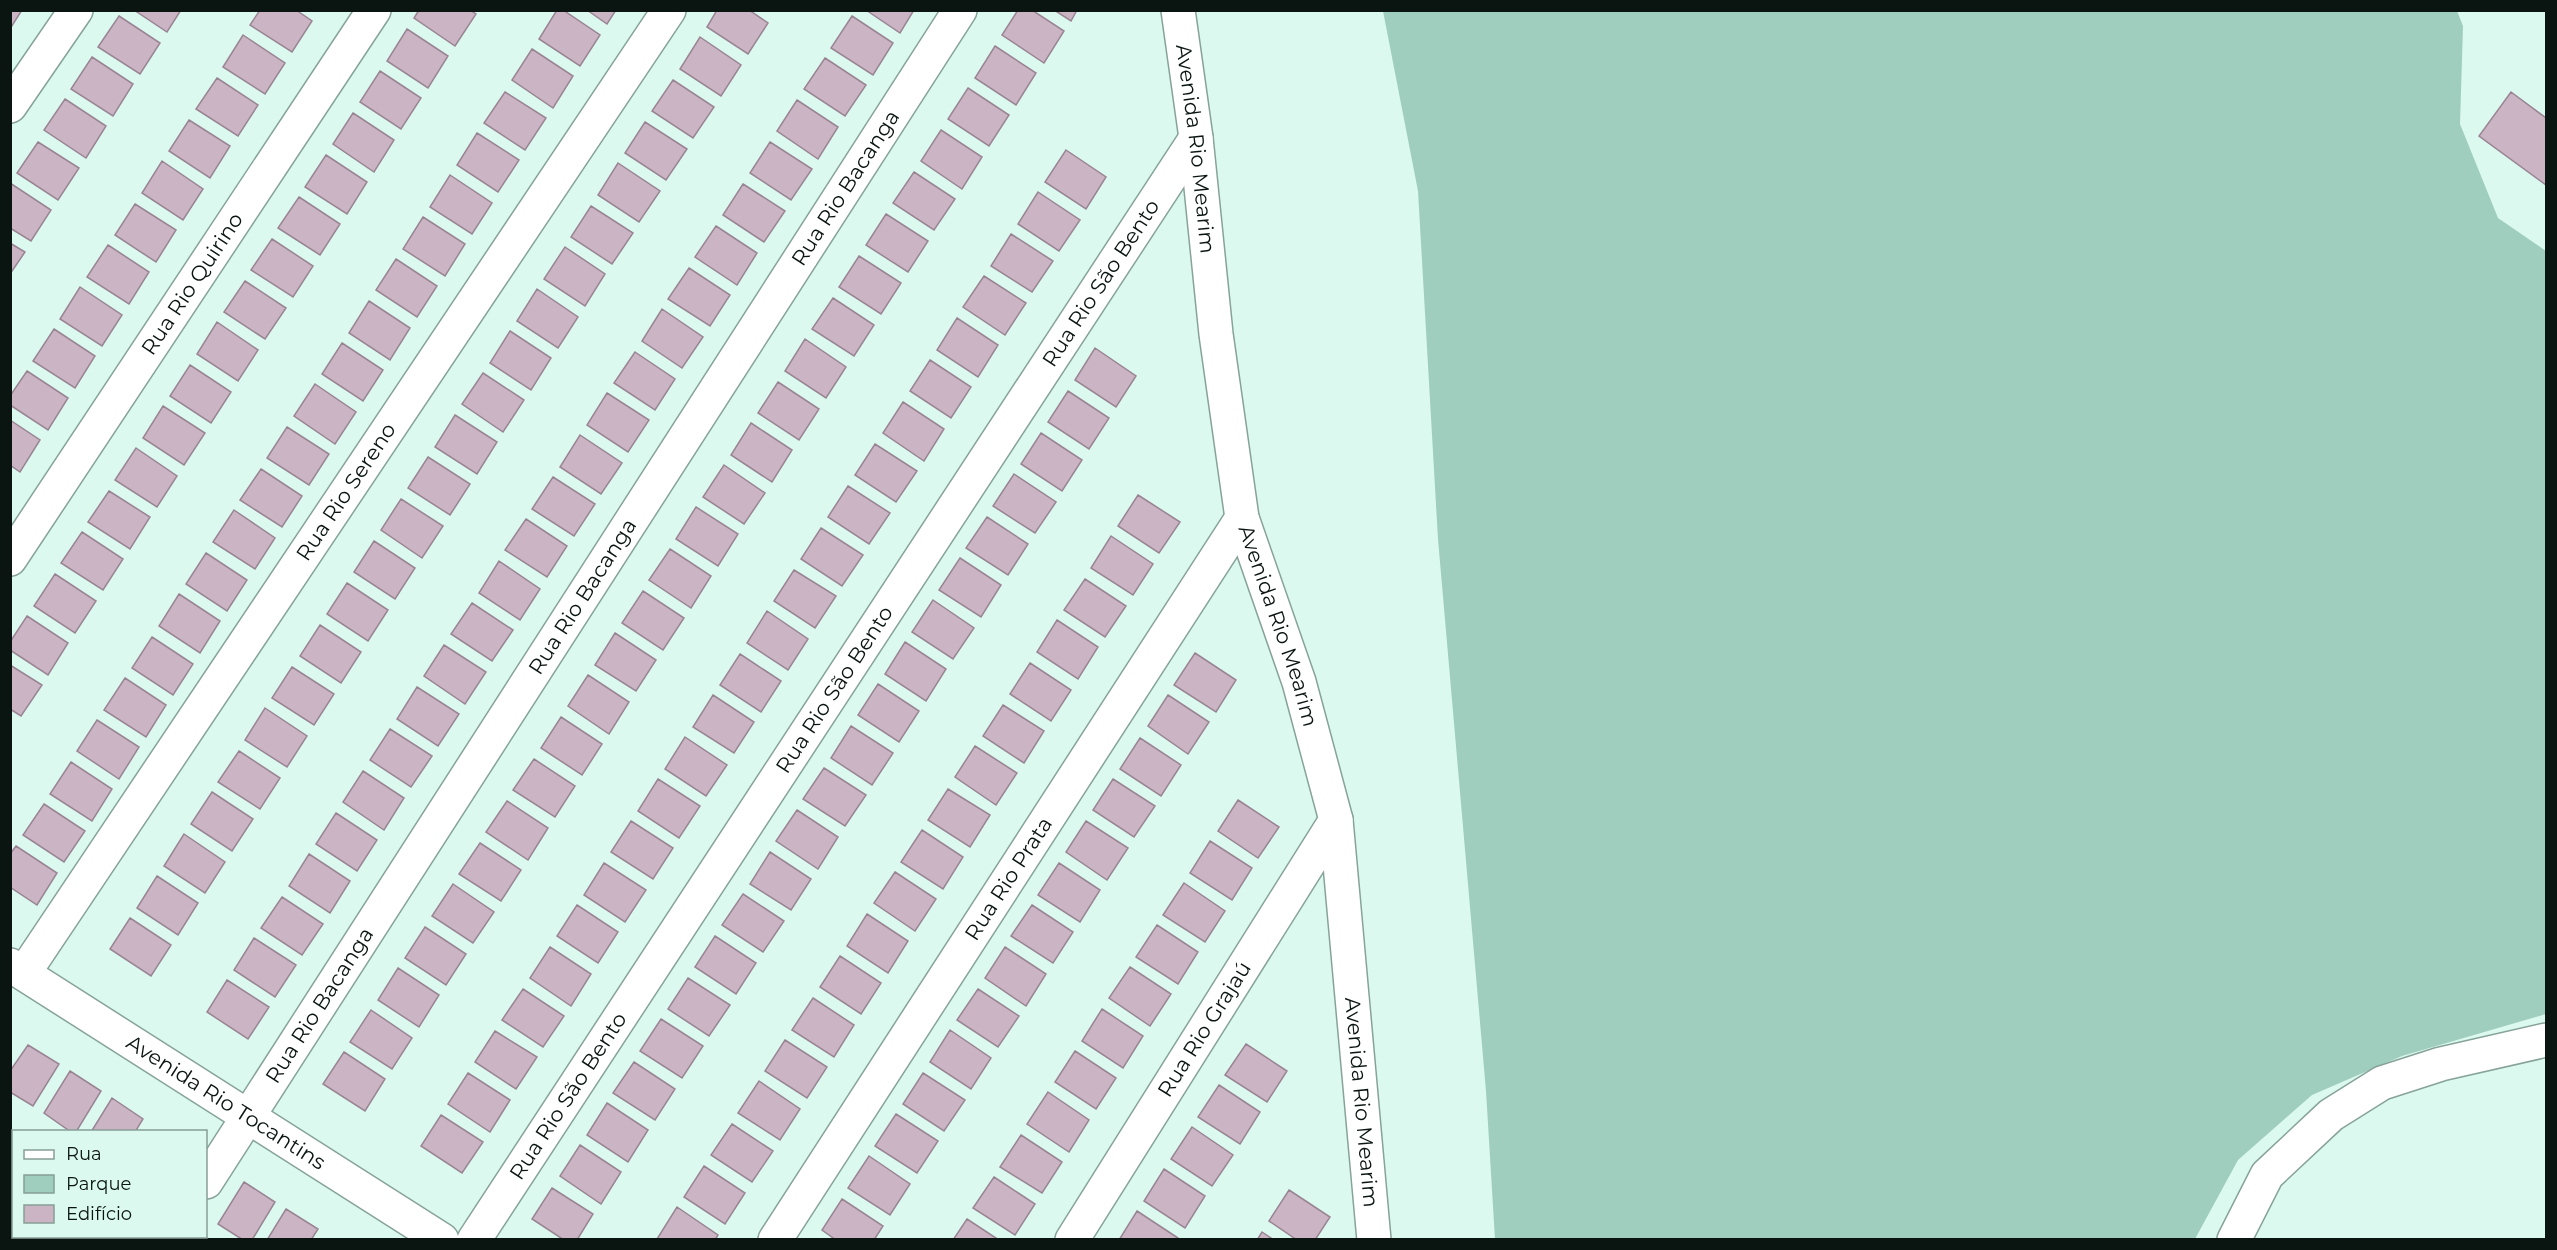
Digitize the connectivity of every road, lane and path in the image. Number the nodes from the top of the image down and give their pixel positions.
1 (76, 10) edge
2 (374, 10) edge
3 (669, 10) edge
4 (960, 10) edge
5 (1178, 10) edge
6 (10, 106) edge
7 (1196, 138) junction
8 (1242, 518) junction
9 (10, 559) edge
10 (1336, 820) junction
11 (17, 969) edge
12 (2547, 1040) edge
13 (248, 1116) junction
14 (207, 1180) edge
15 (1371, 1234) edge
16 (442, 1239) edge
17 (474, 1239) edge
18 (775, 1239) edge
19 (1072, 1239) edge
20 (2234, 1239) edge

1 - 6 street
2 - 9 street, Rua Rio Quirino
3 - 11 street, Rua Rio Sereno
4 - 13 street, Rua Rio Bacanga
5 - 7 street, Avenida Rio Mearim
7 - 8 street, Avenida Rio Mearim
7 - 17 street, Rua Rio São Bento
8 - 10 street, Avenida Rio Mearim
8 - 18 street, Rua Rio Prata
10 - 15 street, Avenida Rio Mearim
10 - 19 street, Rua Rio Grajaú
11 - 13 street, Avenida Rio Tocantins
12 - 20 street
13 - 14 street, Rua Rio Bacanga
13 - 16 street, Avenida Rio Tocantins

